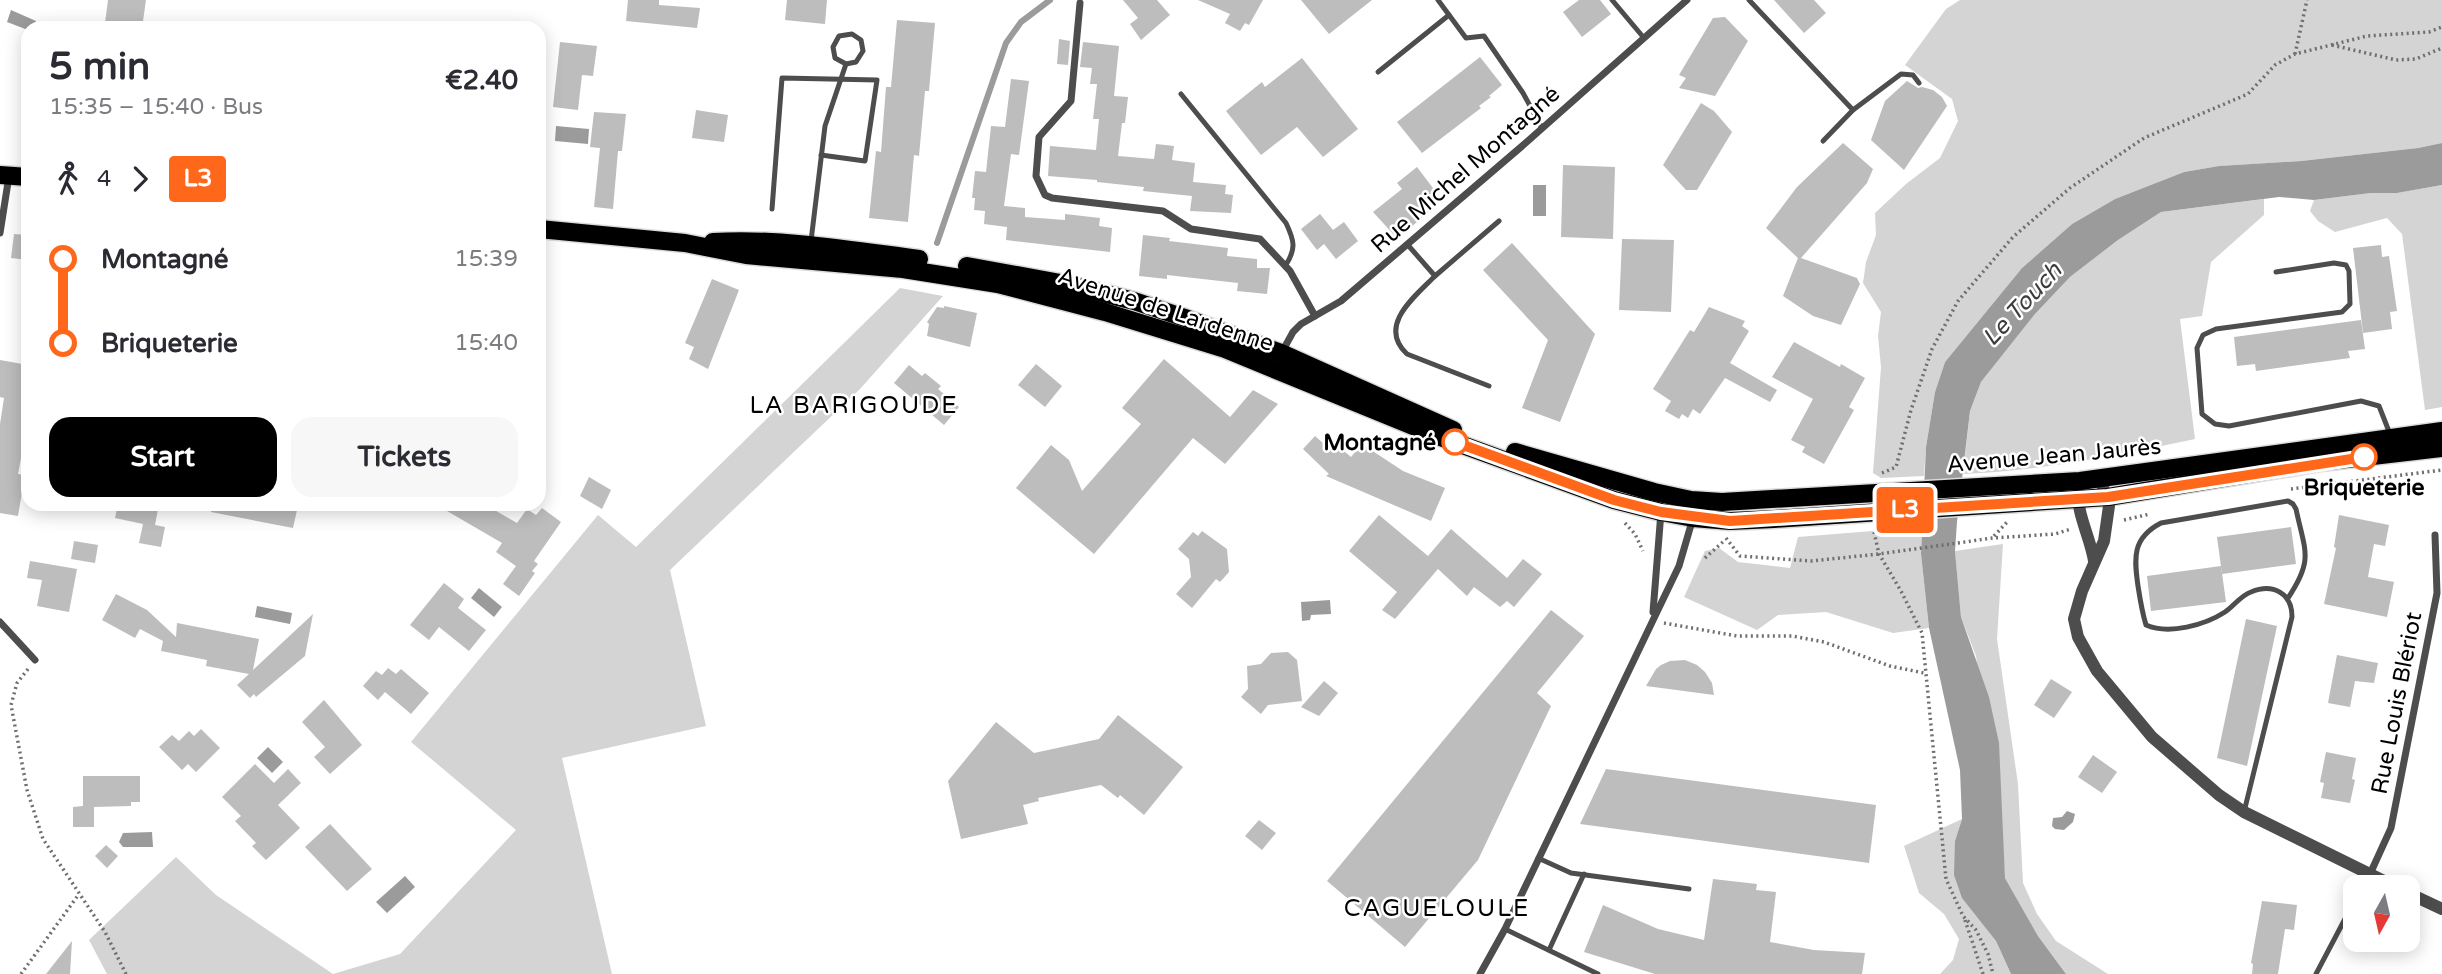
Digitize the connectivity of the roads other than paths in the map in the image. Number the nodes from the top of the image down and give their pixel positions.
1 (1438, 0) edge
2 (1612, 0) edge
3 (1687, 0) edge
4 (1749, 0) edge
5 (1080, 3) dead end
6 (1449, 15) junction
7 (1644, 38) junction
8 (846, 64) junction
9 (1378, 72) dead end
10 (842, 80) junction
11 (1919, 83) dead end
12 (1181, 94) dead end
13 (1853, 110) junction
14 (1542, 128) junction
15 (1824, 141) dead end
16 (821, 155) junction
17 (5, 175) edge
18 (772, 209) dead end
19 (1499, 220) dead end
20 (546, 230) edge
21 (0, 233) edge
22 (685, 243) junction
23 (1407, 244) junction
24 (810, 246) junction
25 (1285, 266) junction
26 (2276, 272) dead end
27 (1435, 276) junction
28 (1314, 316) junction
29 (1278, 361) junction
30 (1489, 386) dead end
31 (2442, 431) edge
32 (2391, 445) junction
33 (2442, 448) edge
34 (2100, 478) junction
35 (2080, 481) junction
36 (2108, 497) junction
37 (2077, 500) junction
38 (1665, 504) junction
39 (1692, 509) junction
40 (2435, 535) dead end
41 (2094, 561) junction
42 (2288, 598) junction
43 (1653, 617) junction
44 (0, 622) edge
45 (35, 660) road end
46 (2244, 811) junction
47 (1538, 858) junction
48 (1584, 874) junction
49 (2370, 874) joint
50 (1689, 889) dead end
51 (2420, 899) edge
52 (2442, 909) edge
53 (2343, 923) edge
54 (1505, 929) junction
55 (1549, 950) junction
56 (1480, 974) edge
57 (1598, 974) edge
58 (2316, 974) edge

1 - 6 lane
2 - 7 lane
3 - 7 street, Rue Michel Montagné
4 - 13 lane
5 - 25 street
6 - 9 lane
6 - 14 lane
7 - 14 street, Rue Michel Montagné
8 - 8 lane
8 - 10 lane
10 - 16 lane
10 - 16 lane
10 - 18 lane
11 - 13 lane
12 - 25 lane
13 - 15 lane
14 - 23 street, Rue Michel Montagné
16 - 24 lane
17 - 21 street
19 - 27 lane
20 - 22 main road, Avenue de Lardenne
22 - 24 main road, Avenue de Lardenne
22 - 29 main road, Avenue de Lardenne
23 - 27 lane
23 - 28 street, Rue Michel Montagné
24 - 29 main road, Avenue de Lardenne
25 - 28 street
26 - 32 lane
27 - 30 lane
28 - 29 street, Rue Michel Montagné
29 - 38 main road, Avenue de Lardenne
29 - 38 main road, Avenue de Lardenne
31 - 32 main road, Avenue Jean Jaurès
32 - 33 main road, Avenue Jean Jaurès
32 - 34 main road, Avenue Jean Jaurès
32 - 36 main road, Avenue Jean Jaurès
34 - 35 main road, Avenue Jean Jaurès
34 - 36 street
35 - 37 street
35 - 39 main road, Avenue Jean Jaurès
36 - 37 main road, Avenue Jean Jaurès
36 - 41 street
37 - 39 main road, Avenue Jean Jaurès
37 - 41 street
38 - 39 main road, Avenue de Lardenne
38 - 43 street
39 - 43 street
40 - 49 street, Rue Louis Blériot
41 - 46 street
42 - 42 lane
42 - 46 lane
43 - 47 street
44 - 45 street
46 - 49 street
47 - 48 lane
47 - 54 street
48 - 50 lane
48 - 55 lane
51 - 52 street
53 - 58 lane
54 - 55 lane
54 - 56 street
55 - 57 lane

